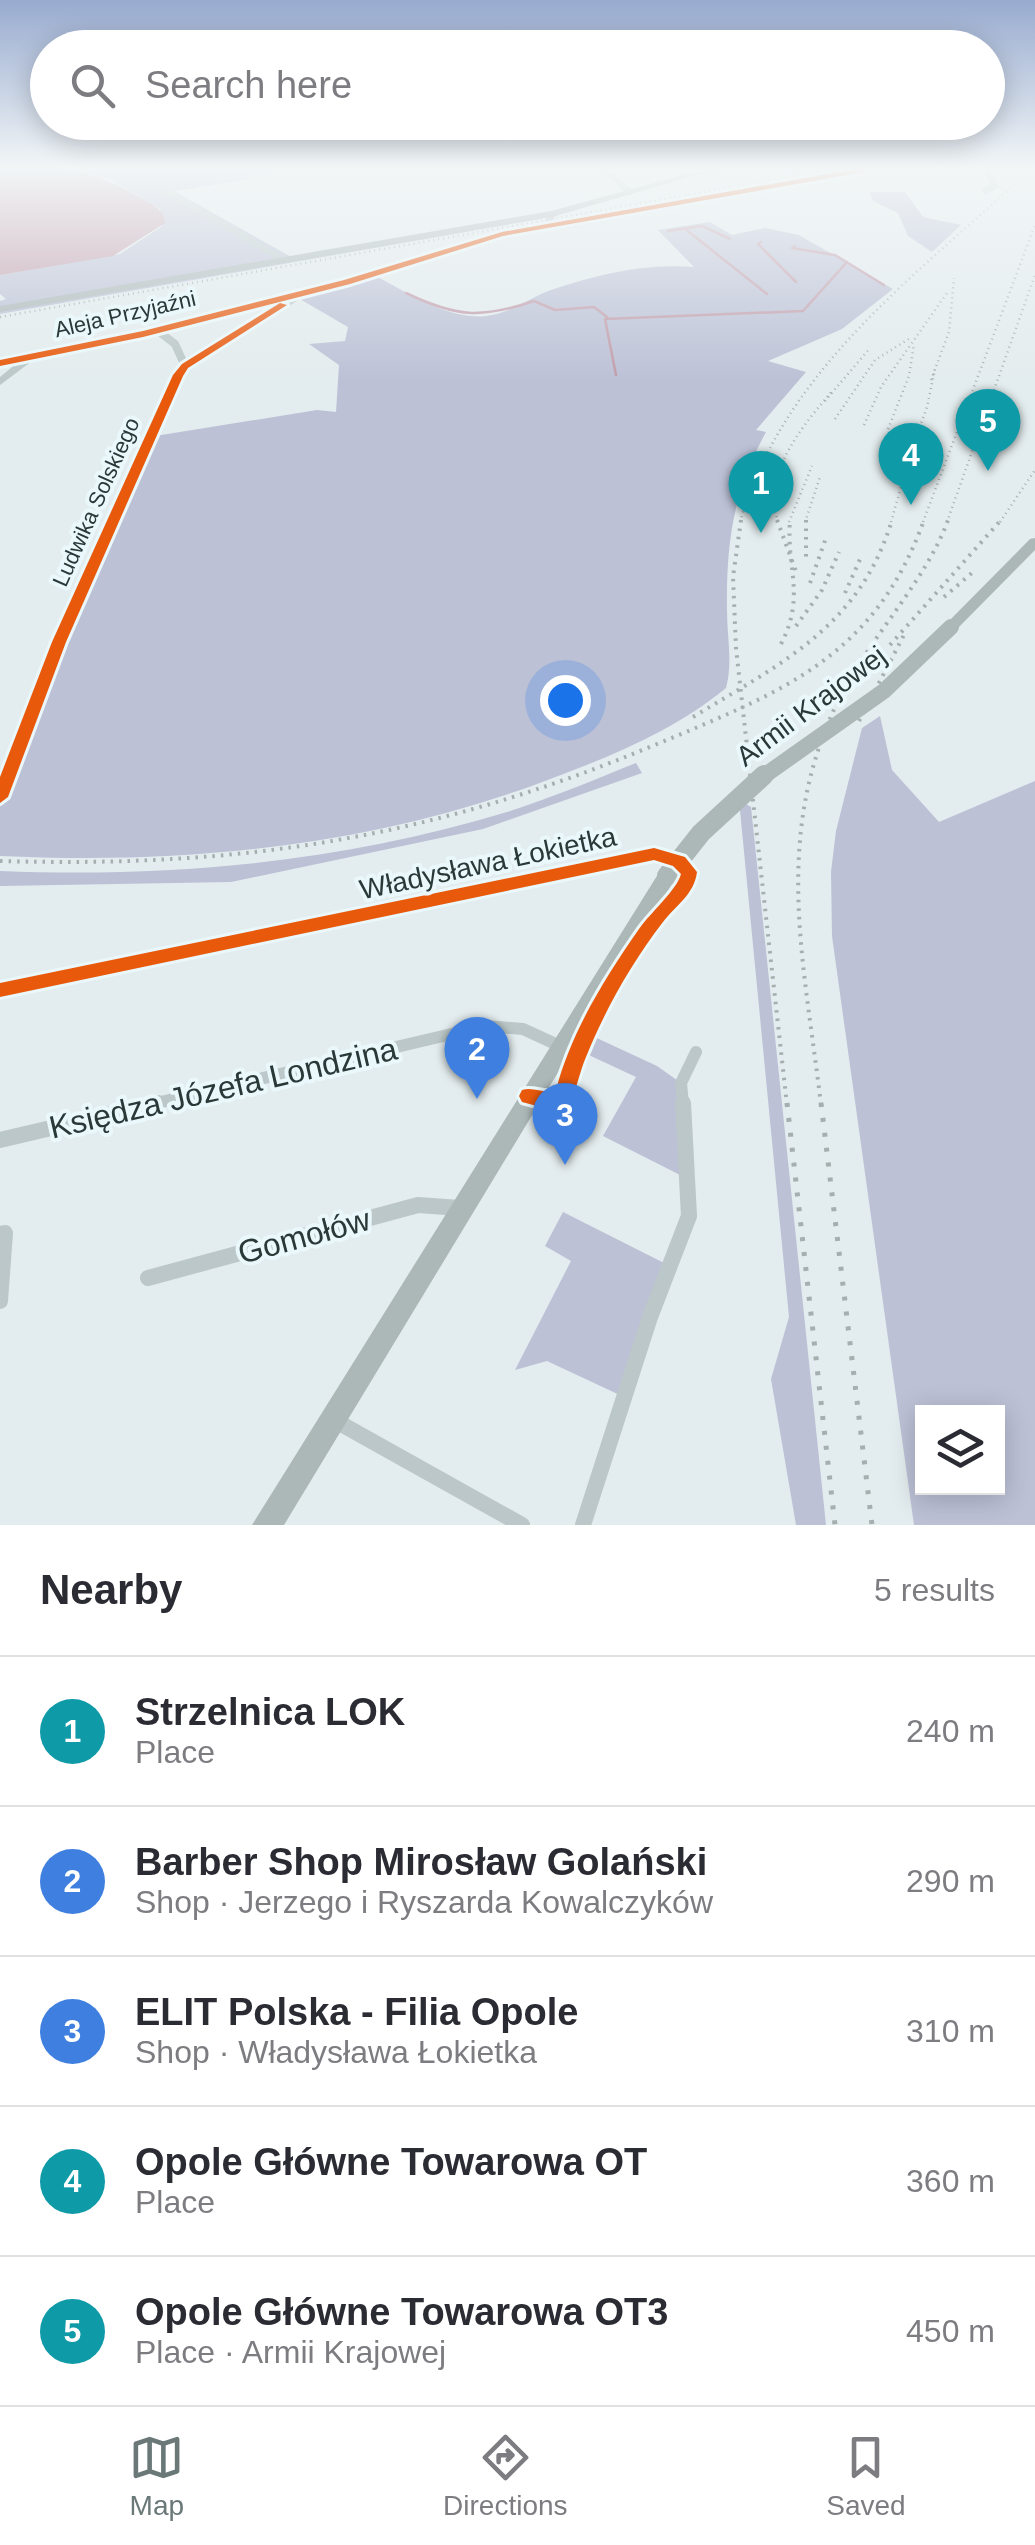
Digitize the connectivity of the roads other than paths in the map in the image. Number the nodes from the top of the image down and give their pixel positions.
1 (252, 239) edge
2 (419, 239) edge
3 (484, 239) edge
4 (283, 260) junction
5 (312, 290) junction
6 (0, 309) edge
7 (158, 330) junction
8 (28, 358) junction
9 (0, 362) edge
10 (185, 366) junction
11 (0, 382) edge
12 (1033, 547) edge
13 (0, 797) edge
14 (0, 990) edge
15 (560, 1046) junction
16 (696, 1052) dead end
17 (529, 1096) junction
18 (0, 1140) edge
19 (460, 1208) junction
20 (2, 1242) edge
21 (148, 1278) dead end
22 (0, 1302) edge
23 (331, 1419) junction
24 (267, 1525) edge
25 (522, 1525) edge
26 (583, 1525) edge

1 - 4 street
2 - 4 main road
3 - 5 street, Aleja Przyjaźni
4 - 6 main road
5 - 7 street, Aleja Przyjaźni
5 - 10 street
7 - 8 street, Aleja Przyjaźni
7 - 10 street
8 - 9 street, Aleja Przyjaźni
8 - 11 street
10 - 13 street, Ludwika Solskiego
12 - 15 main road, Armii Krajowej, bridge
14 - 17 street, Władysława Łokietka
15 - 17 main road, Armii Krajowej
15 - 18 street, Księdza Józefa Londzina
16 - 26 street
17 - 19 main road, Armii Krajowej
19 - 21 street, Gomołów
19 - 23 main road, Armii Krajowej
20 - 22 street
23 - 24 main road, Armii Krajowej
23 - 25 street

